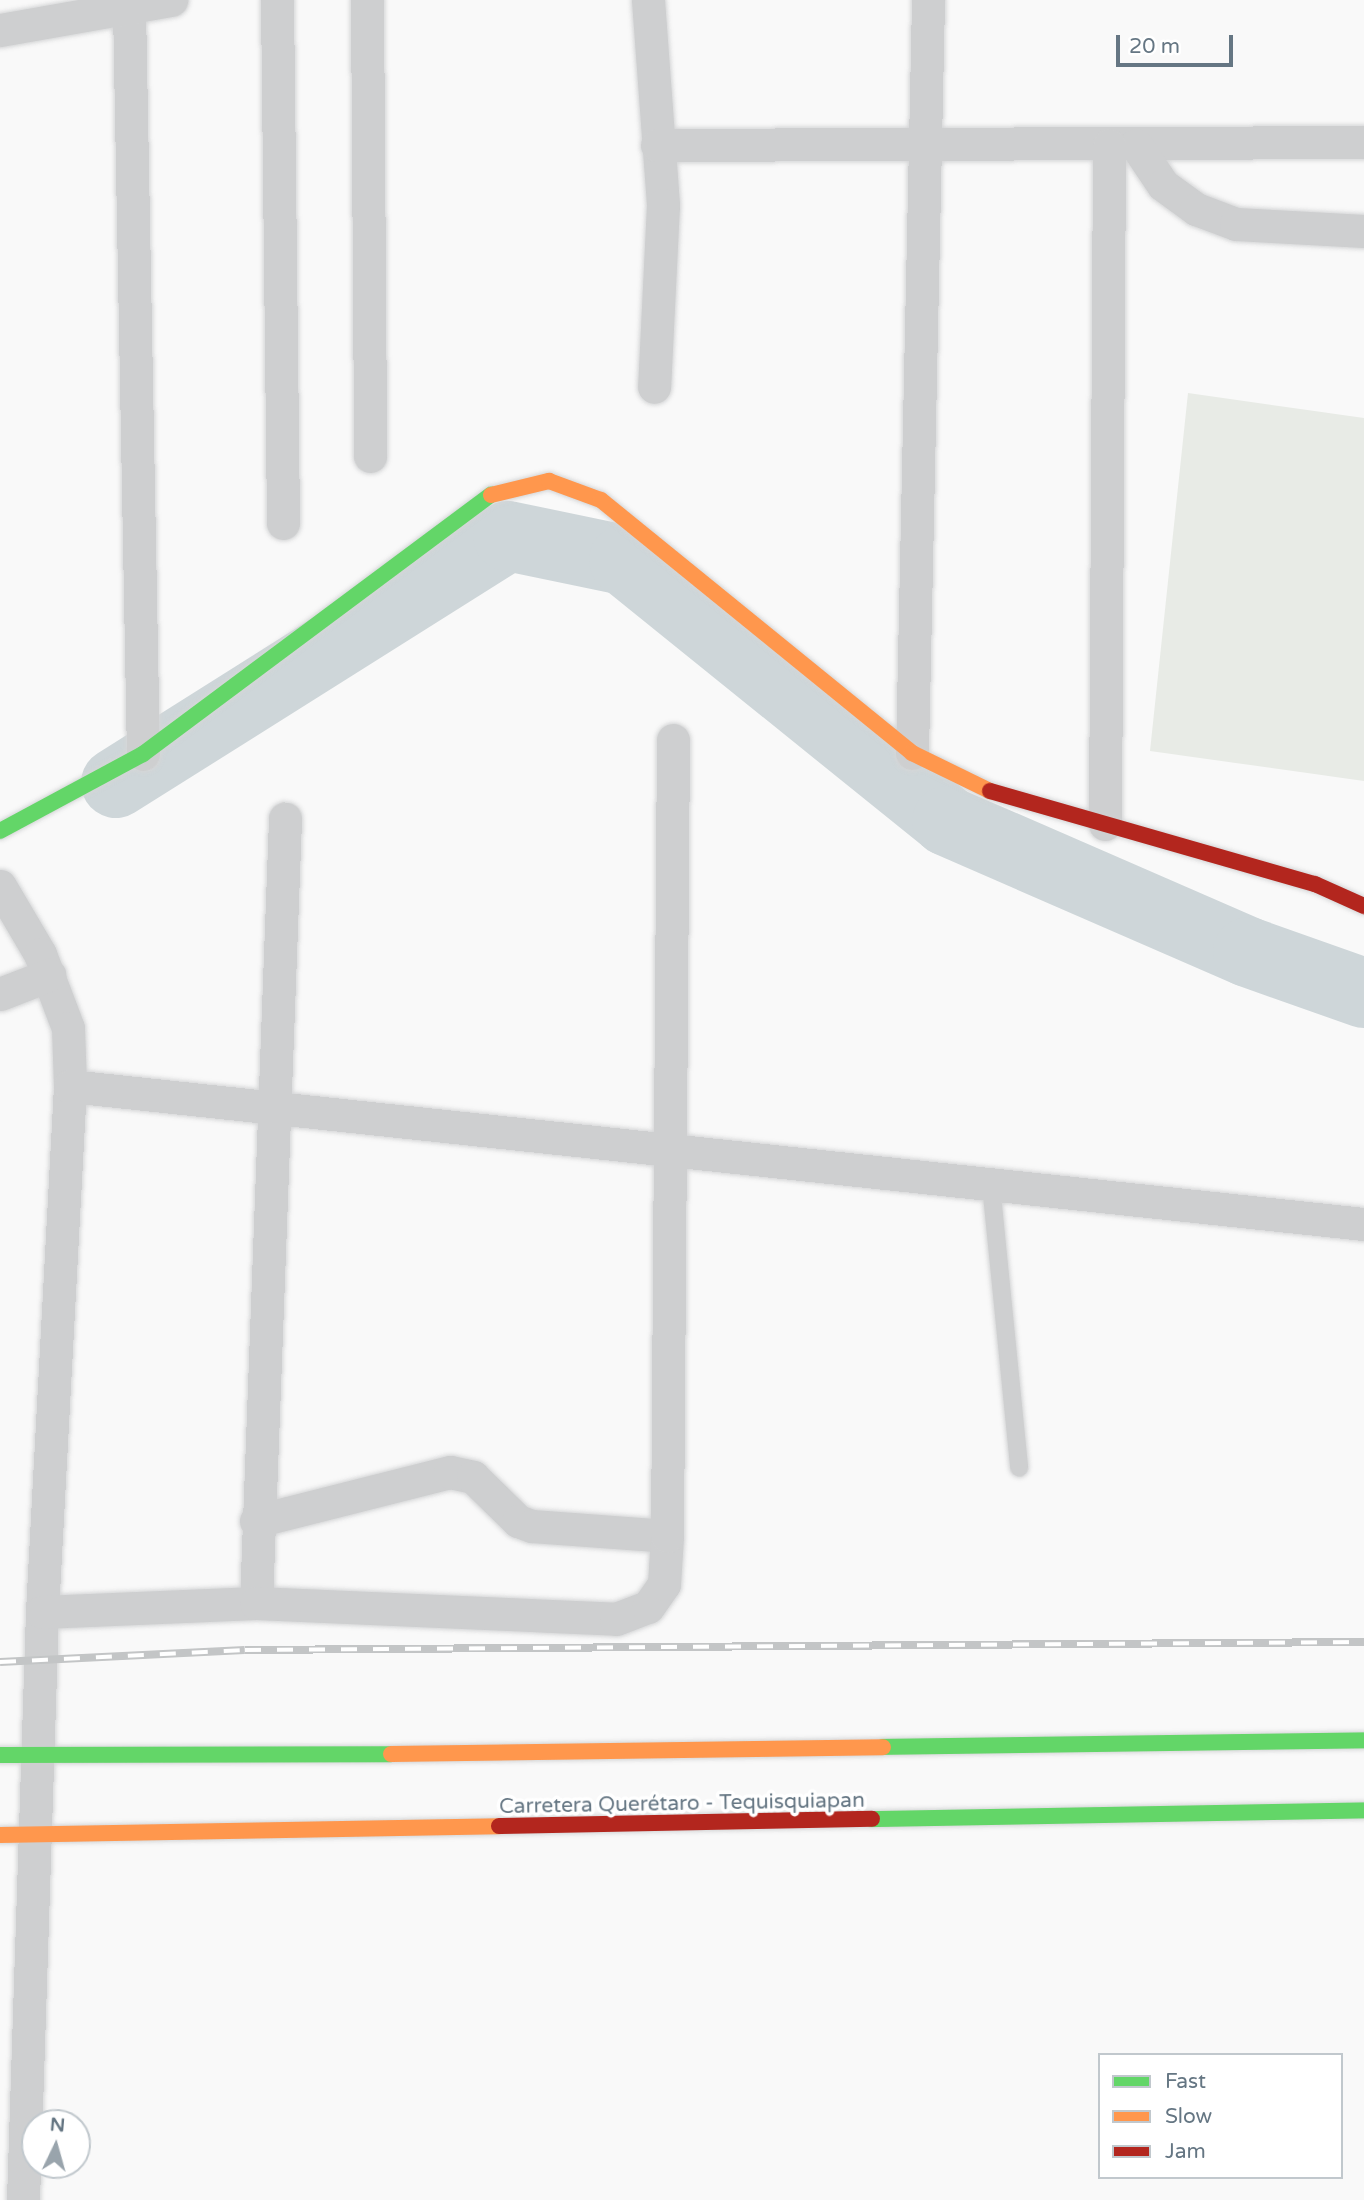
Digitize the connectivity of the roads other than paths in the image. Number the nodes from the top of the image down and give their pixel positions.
1 (171, 0) edge
2 (277, 0) edge
3 (367, 0) edge
4 (648, 0) edge
5 (928, 0) edge
6 (129, 7) junction
7 (0, 30) edge
8 (924, 140) junction
9 (1364, 142) edge
10 (657, 145) junction
11 (1122, 145) junction
12 (1364, 231) edge
13 (654, 387) dead end
14 (370, 456) dead end
15 (283, 523) dead end
16 (673, 740) dead end
17 (912, 753) junction
18 (143, 754) junction
19 (285, 819) dead end
20 (1105, 824) junction
21 (0, 831) edge
22 (0, 886) edge
23 (1364, 906) edge
24 (44, 964) junction
25 (0, 994) edge
26 (70, 1086) junction
27 (270, 1108) junction
28 (668, 1146) junction
29 (991, 1185) junction
30 (1364, 1224) edge
31 (1019, 1468) dead end
32 (256, 1521) junction
33 (667, 1536) junction
34 (256, 1603) junction
35 (42, 1612) junction
36 (1364, 1740) edge
37 (42, 1752) junction
38 (0, 1755) edge
39 (1364, 1810) edge
40 (36, 1834) junction
41 (0, 1835) edge
42 (13, 2063) edge
43 (23, 2200) edge

1 - 6 street
2 - 15 street
3 - 14 street
4 - 10 street
5 - 8 street
6 - 7 street
6 - 18 street
8 - 10 street
8 - 11 street
8 - 17 street
9 - 11 street
10 - 13 street
11 - 12 street
11 - 20 street
16 - 28 street
17 - 18 main road
17 - 20 main road
18 - 21 main road
19 - 27 street
20 - 23 main road
22 - 24 street
24 - 25 street
24 - 26 street
26 - 27 street
26 - 35 street
27 - 28 street
27 - 32 street
28 - 29 street
28 - 33 street
29 - 30 street
29 - 31 lane
32 - 33 street
32 - 34 street
33 - 34 street
34 - 35 street
35 - 37 street
36 - 37 main road
37 - 38 main road
37 - 40 street
39 - 40 main road, Carretera Querétaro - Tequisquiapan
40 - 41 main road, Carretera Querétaro - Tequisquiapan
40 - 42 street
42 - 43 street

